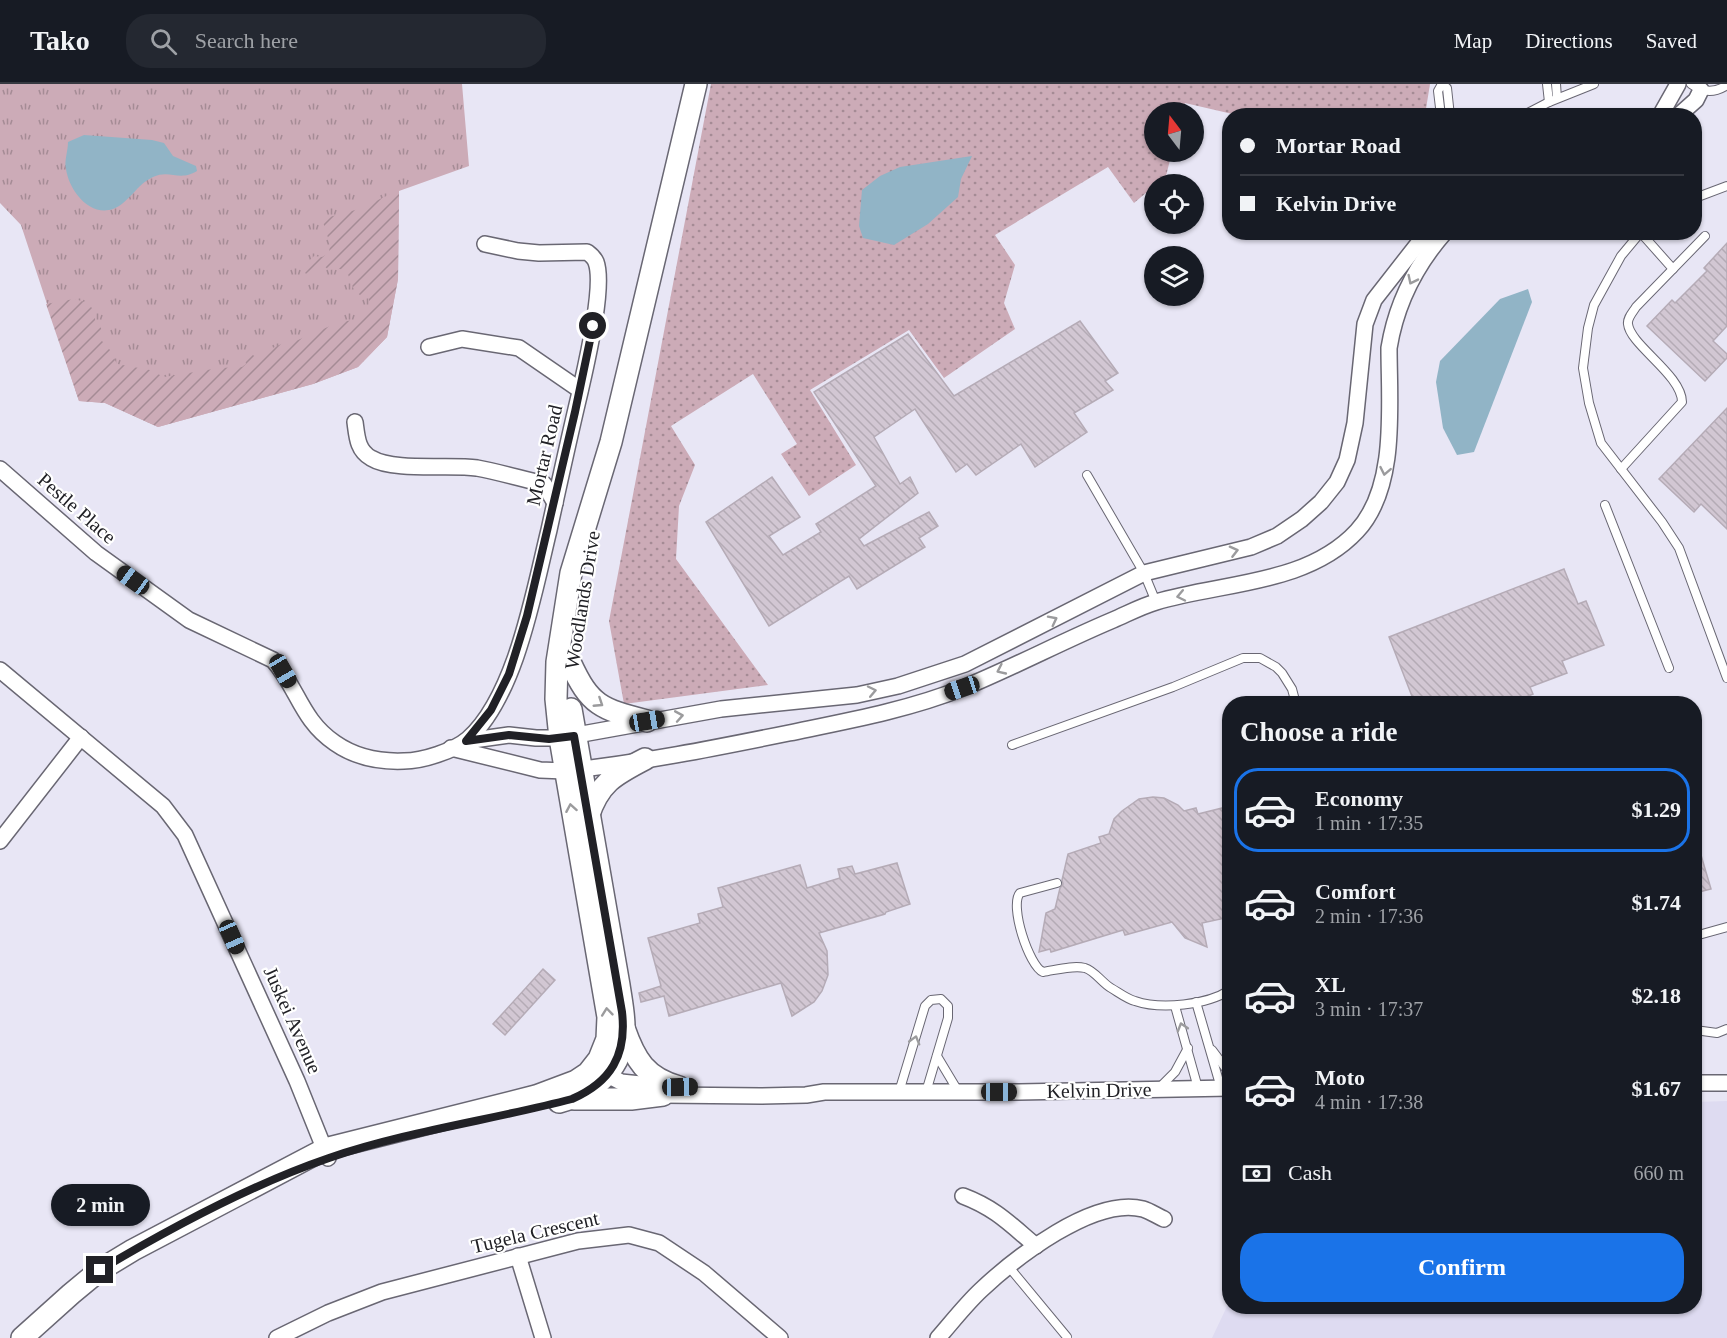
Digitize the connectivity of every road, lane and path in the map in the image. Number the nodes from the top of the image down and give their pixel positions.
1 (696, 84) edge
2 (1442, 84) edge
3 (1547, 84) edge
4 (1556, 84) edge
5 (1594, 84) edge
6 (1678, 84) edge
7 (1727, 85) edge
8 (1696, 87) edge
9 (1557, 98) junction
10 (1549, 102) junction
11 (1444, 108) edge
12 (1537, 108) edge
13 (1664, 108) edge
14 (1687, 108) edge
15 (1727, 186) edge
16 (1702, 195) edge
17 (1422, 240) edge
18 (1438, 240) edge
19 (1635, 240) edge
20 (1647, 240) edge
21 (1700, 240) edge
22 (486, 244) dead end
23 (1673, 269) junction
24 (429, 346) dead end
25 (580, 390) junction
26 (355, 422) dead end
27 (611, 442) junction
28 (0, 469) edge
29 (1621, 469) junction
30 (1086, 475) dead end
31 (555, 503) junction
32 (1605, 505) dead end
33 (1144, 573) junction
34 (1156, 602) junction
35 (570, 662) junction
36 (1669, 668) dead end
37 (0, 670) edge
38 (1727, 678) edge
39 (1294, 696) edge
40 (647, 721) junction
41 (81, 737) junction
42 (567, 737) junction
43 (466, 741) junction
44 (1012, 745) dead end
45 (451, 748) junction
46 (645, 759) junction
47 (572, 770) junction
48 (588, 818) junction
49 (0, 841) edge
50 (1057, 883) dead end
51 (1727, 927) edge
52 (1702, 934) edge
53 (1222, 995) edge
54 (1196, 1002) junction
55 (1175, 1006) junction
56 (624, 1028) junction
57 (1727, 1029) edge
58 (1702, 1031) edge
59 (1188, 1048) junction
60 (1210, 1049) junction
61 (937, 1056) junction
62 (1222, 1064) edge
63 (597, 1074) junction
64 (1222, 1080) edge
65 (1702, 1083) edge
66 (1727, 1083) edge
67 (1198, 1088) junction
68 (1222, 1088) edge
69 (1158, 1089) junction
70 (671, 1091) junction
71 (899, 1092) junction
72 (926, 1092) junction
73 (959, 1092) junction
74 (572, 1099) junction
75 (326, 1154) junction
76 (963, 1196) dead end
77 (1164, 1219) dead end
78 (1036, 1245) junction
79 (518, 1256) junction
80 (1009, 1267) junction
81 (1067, 1337) edge
82 (22, 1338) edge
83 (277, 1338) edge
84 (543, 1338) edge
85 (780, 1338) edge
86 (938, 1338) edge

1 - 27 main road, Woodlands Drive
2 - 11 lane
3 - 10 lane
4 - 9 lane
5 - 9 lane
6 - 13 street
7 - 8 lane
8 - 14 street
9 - 10 lane
10 - 12 lane
15 - 16 lane
33 -> 17 street
18 -> 34 street
19 - 29 lane
20 - 23 lane
21 - 23 lane
22 - 25 street, Mortar Road
23 - 29 lane
24 - 25 street
25 - 31 street, Mortar Road
26 - 31 street
27 - 35 main road, Woodlands Drive
27 - 42 main road, Woodlands Drive
28 - 45 street, Pestle Place
29 - 38 lane
30 - 33 lane
31 - 43 street, Mortar Road
32 - 36 lane
33 - 34 lane
40 -> 33 street
34 -> 46 street
35 -> 40 main road
35 - 42 main road, Woodlands Drive
37 - 41 street, Juskei Avenue
39 - 44 lane
40 - 42 street
41 - 49 street
41 - 75 street, Juskei Avenue
42 - 43 street
42 - 47 main road, Woodlands Drive
43 - 45 street, Mortar Road
45 - 47 street
46 - 47 street
46 - 48 main road
47 - 48 main road, Woodlands Drive
63 -> 47 main road, Woodlands Drive
48 - 56 main road, Woodlands Drive
50 - 55 lane
51 - 52 lane
53 - 54 lane
54 - 55 lane
54 - 60 lane
59 -> 55 lane
56 - 63 main road, Woodlands Drive
56 - 70 main road
57 - 58 lane
59 - 67 lane
59 - 69 lane
60 - 62 lane
60 - 64 lane
71 -> 61 lane
61 - 72 lane
61 - 73 lane
63 - 70 street, Kelvin Drive
63 - 74 main road
63 - 75 main road
65 - 66 street
67 - 68 street, Kelvin Drive
67 - 69 street, Kelvin Drive
69 - 73 street, Kelvin Drive
70 - 71 street, Kelvin Drive
70 - 74 main road
71 - 72 street, Kelvin Drive
72 - 73 street, Kelvin Drive
74 - 75 main road
75 - 82 main road
76 - 78 street
77 - 78 street
78 - 80 street
79 - 83 street, Tugela Crescent
79 - 84 street
79 - 85 street, Tugela Crescent
80 - 81 lane
80 - 86 street

